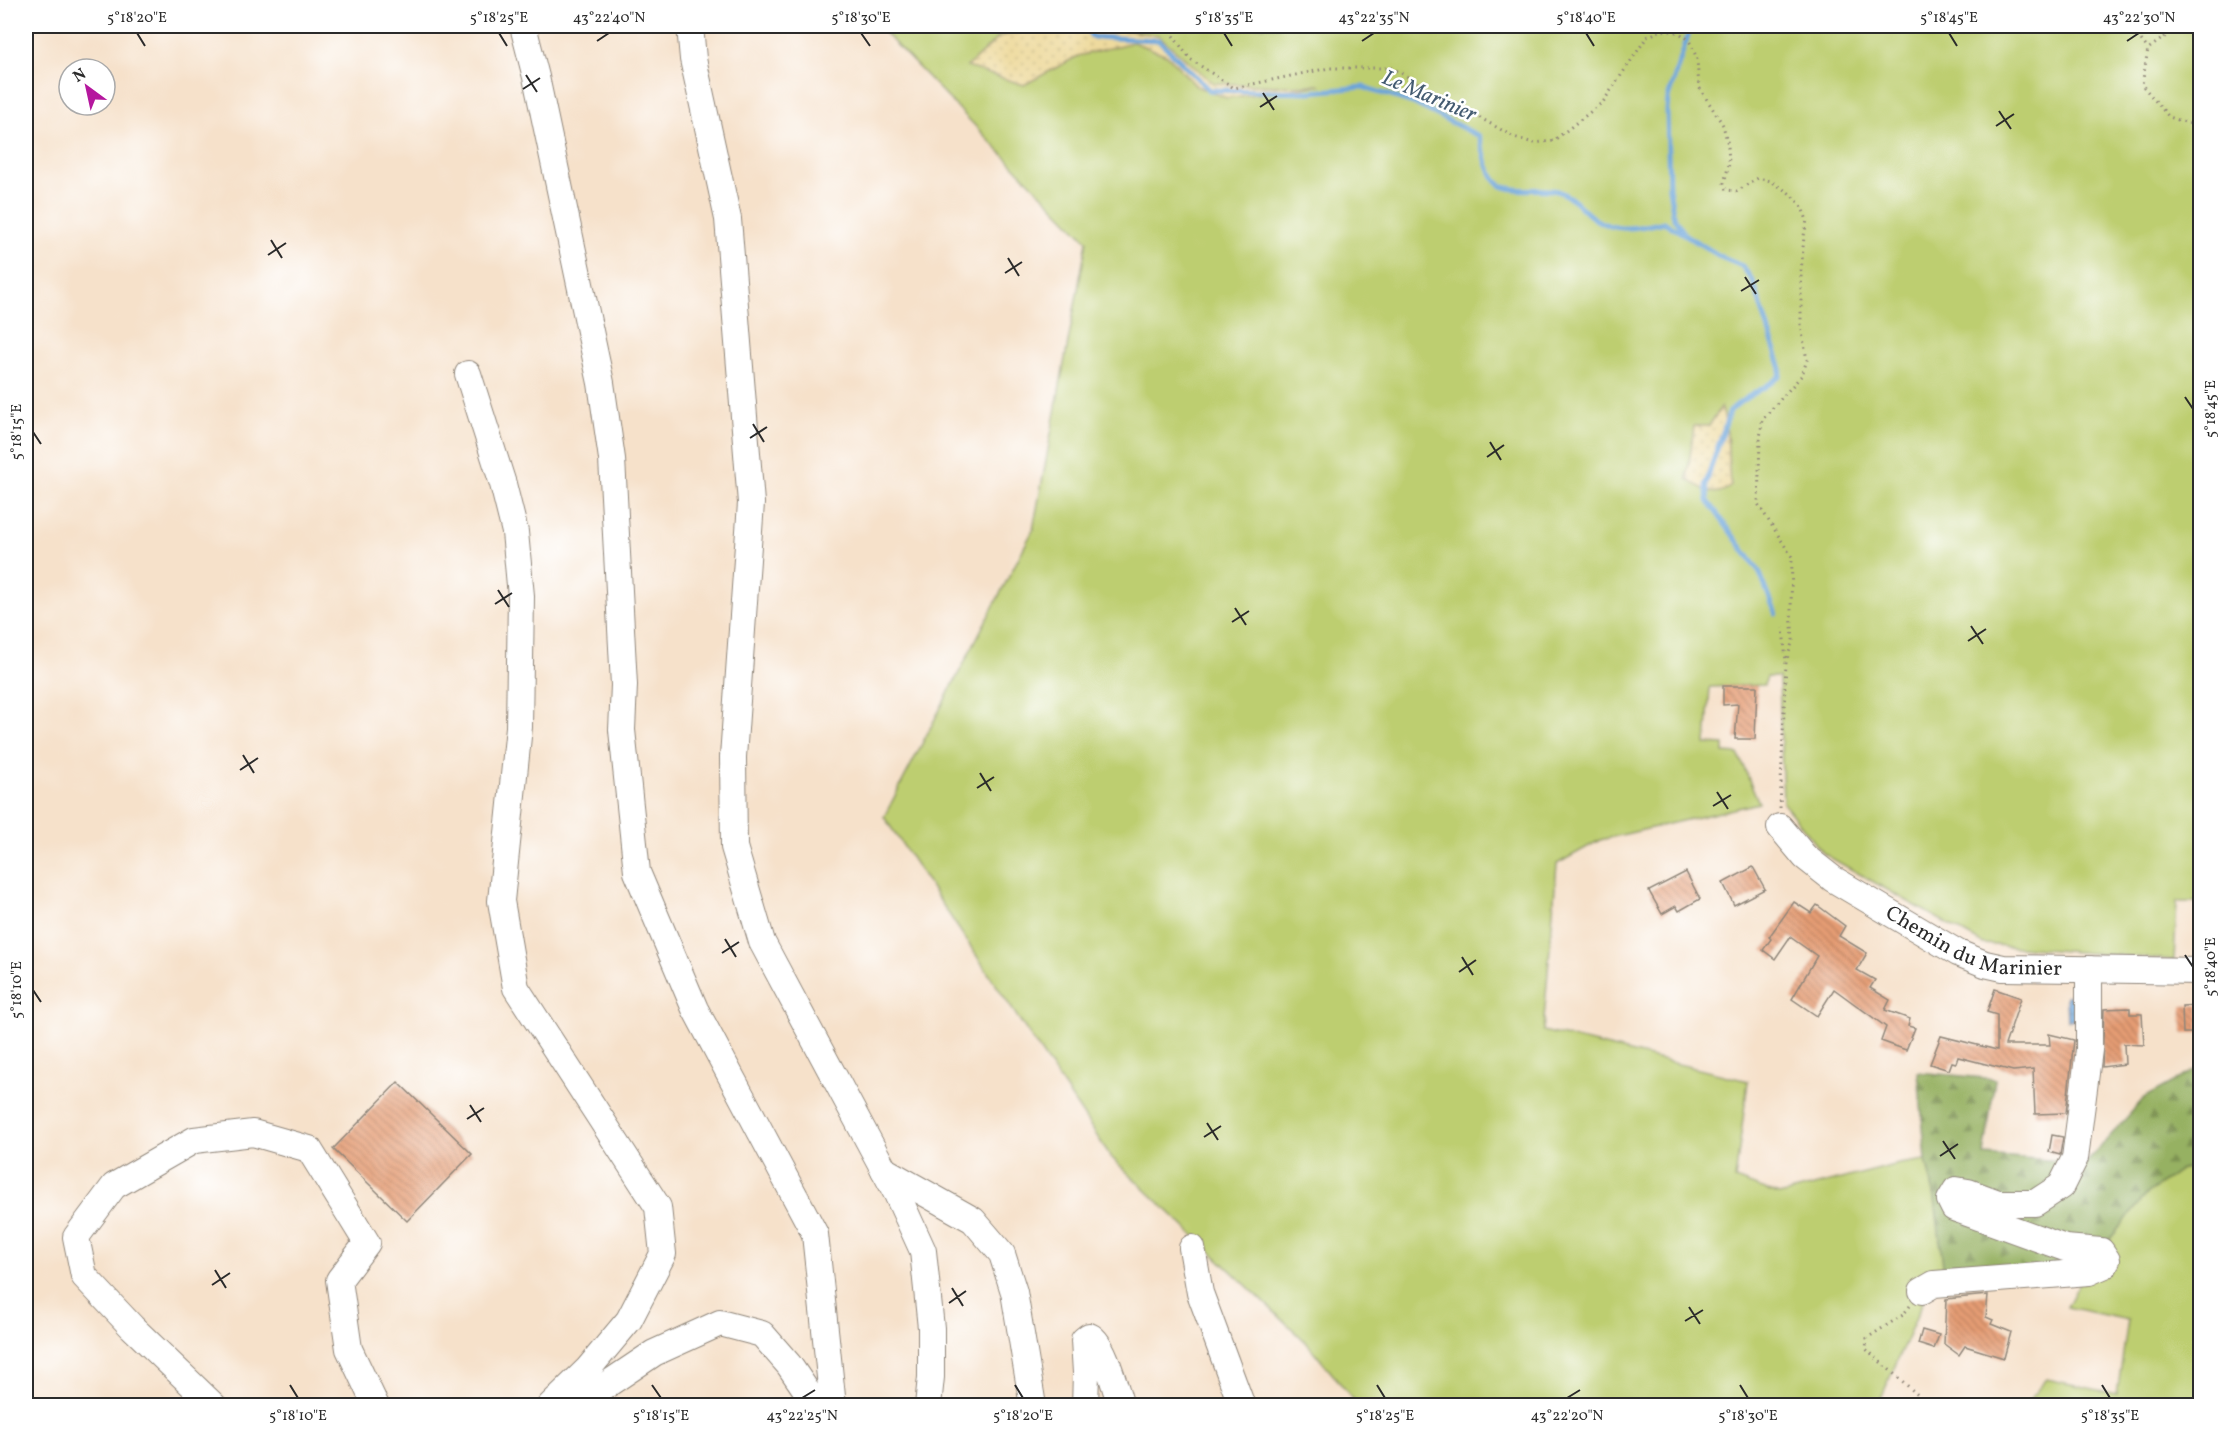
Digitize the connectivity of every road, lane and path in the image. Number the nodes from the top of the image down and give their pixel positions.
1 (523, 26) edge
2 (690, 26) edge
3 (1166, 26) edge
4 (2130, 26) edge
5 (2180, 26) edge
6 (2148, 49) junction
7 (2200, 127) edge
8 (468, 374) dead end
9 (1783, 628) dead end
10 (1786, 662) junction
11 (1780, 827) joint
12 (2089, 969) junction
13 (2200, 971) edge
14 (885, 1170) junction
15 (1192, 1248) dead end
16 (1922, 1291) joint
17 (214, 1406) edge
18 (376, 1406) edge
19 (550, 1406) edge
20 (575, 1406) edge
21 (817, 1406) edge
22 (833, 1406) edge
23 (928, 1406) edge
24 (1033, 1406) edge
25 (1085, 1406) edge
26 (1121, 1406) edge
27 (1242, 1406) edge
28 (1926, 1406) edge

1 - 22 street
2 - 14 street
3 - 10 path
4 - 6 path
5 - 6 path
6 - 7 path
8 - 19 street
9 - 10 path
10 - 11 path
11 - 12 street, Chemin du Marinier
12 - 13 street, Chemin du Marinier
12 - 16 street
14 - 23 street
14 - 24 street
15 - 27 street
16 - 28 path
17 - 18 street
20 - 21 street
25 - 26 street

